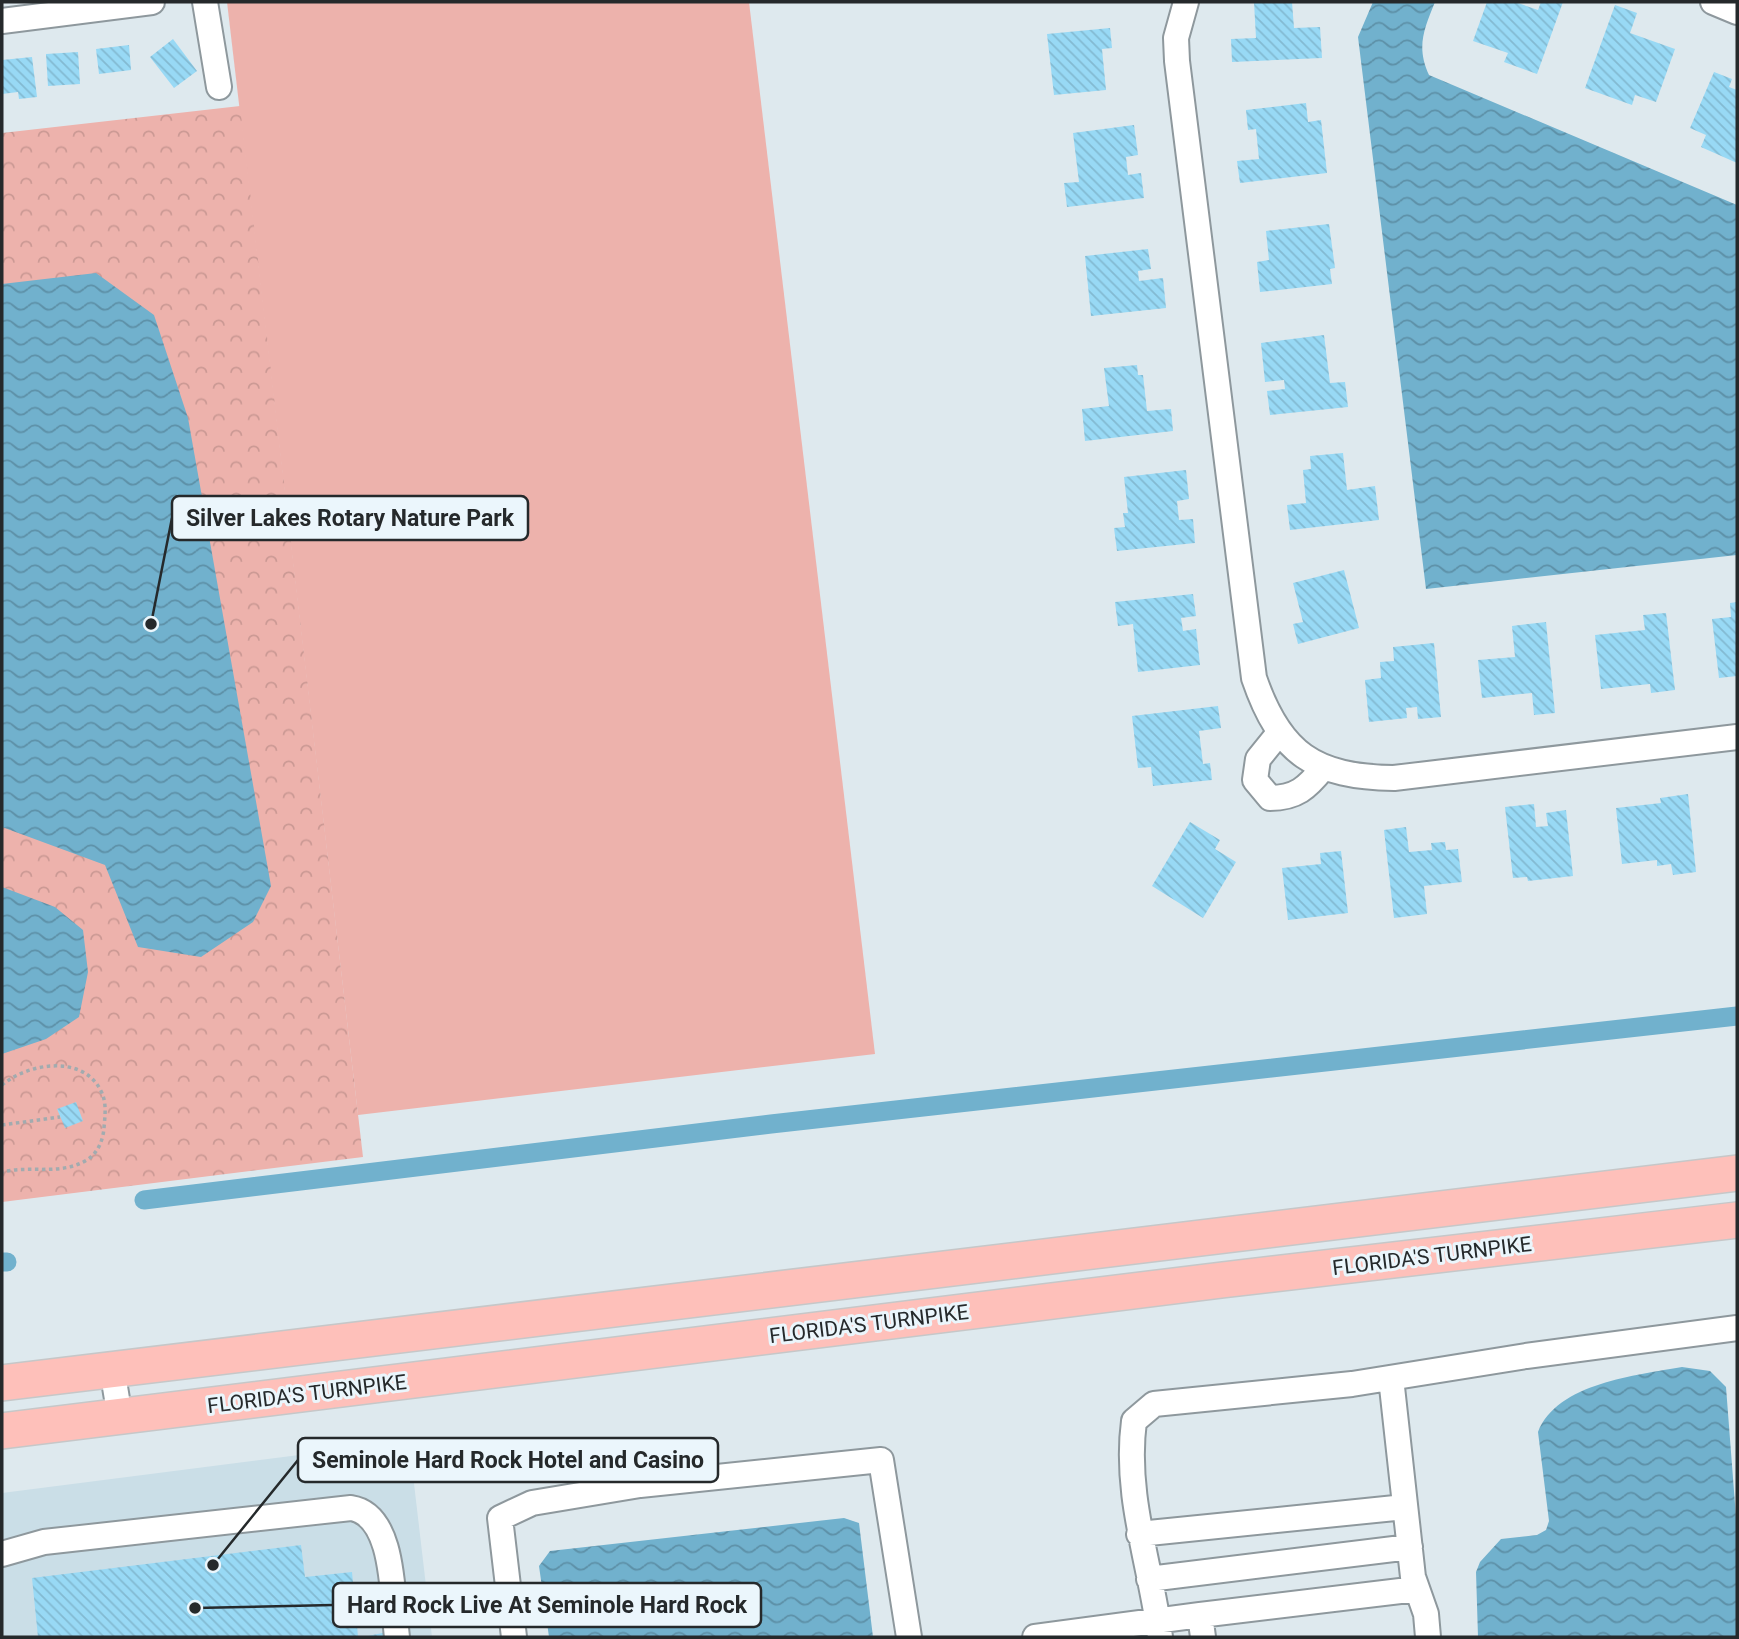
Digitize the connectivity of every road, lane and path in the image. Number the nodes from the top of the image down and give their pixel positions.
1 (152, 2) edge
2 (205, 2) edge
3 (1186, 2) edge
4 (1713, 2) edge
5 (1737, 12) edge
6 (2, 21) edge
7 (219, 87) dead end
8 (1279, 733) junction
9 (1737, 737) edge
10 (1323, 768) junction
11 (2, 1085) edge
12 (60, 1117) dead end
13 (2, 1125) edge
14 (2, 1172) edge
15 (1737, 1173) edge
16 (1737, 1220) edge
17 (1737, 1328) edge
18 (112, 1370) junction
19 (1391, 1378) junction
20 (2, 1383) edge
21 (120, 1417) junction
22 (2, 1432) edge
23 (1405, 1507) junction
24 (1139, 1534) junction
25 (1410, 1547) junction
26 (2, 1554) edge
27 (1149, 1579) junction
28 (1417, 1589) junction
29 (1202, 1626) edge
30 (1159, 1629) edge
31 (1113, 1632) edge
32 (397, 1637) edge
33 (514, 1637) edge
34 (909, 1637) edge
35 (1035, 1637) edge
36 (1428, 1637) edge

1 - 6 street
2 - 7 street
3 - 8 street
4 - 5 street
8 - 10 street
8 - 10 street
9 - 10 street
11 - 14 path
12 - 13 path
15 - 18 highway
16 - 21 highway, FLORIDA'S TURNPIKE
17 - 19 street
18 - 20 highway
18 - 21 street
19 - 23 street
19 - 24 street
21 - 22 highway, FLORIDA'S TURNPIKE
23 - 24 street
23 - 25 street
24 - 27 street
25 - 27 street
25 - 28 street
26 - 32 street
27 - 30 street
28 - 29 street
28 - 36 street
29 - 30 street
30 - 31 street
31 - 35 street
33 - 34 street

